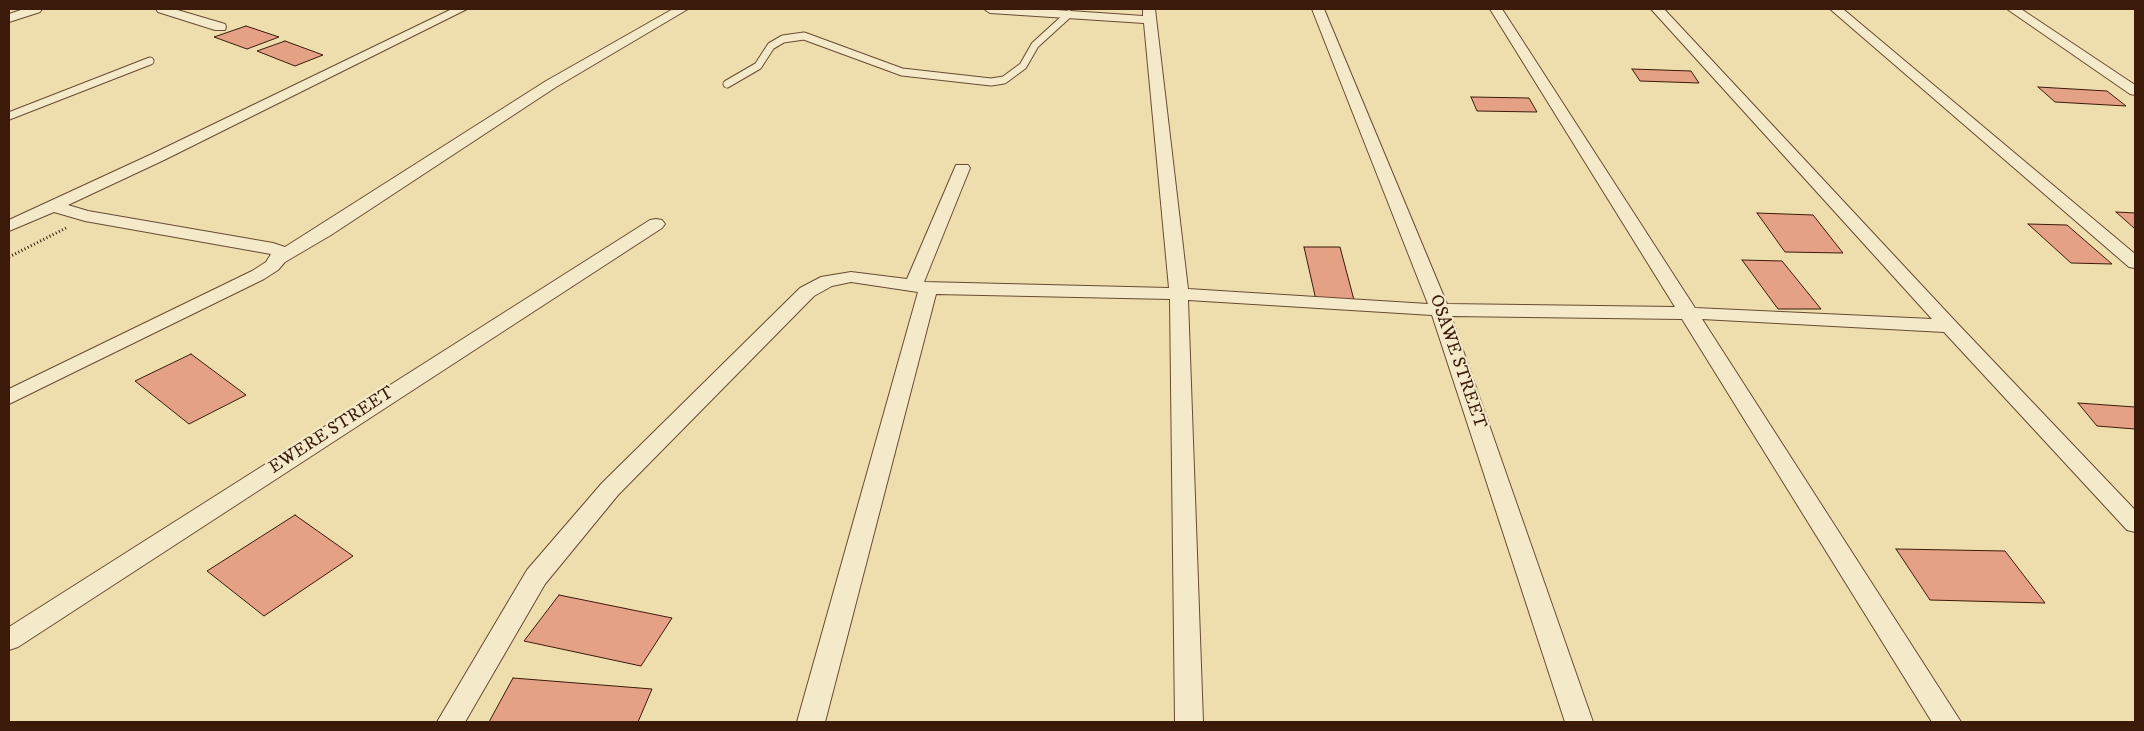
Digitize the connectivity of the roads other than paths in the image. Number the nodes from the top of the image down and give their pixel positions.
1 (36, 9) edge
2 (162, 9) edge
3 (461, 9) edge
4 (682, 9) edge
5 (990, 9) edge
6 (1318, 9) edge
7 (1496, 9) edge
8 (1657, 9) edge
9 (1836, 9) edge
10 (2013, 9) edge
11 (1069, 14) junction
12 (1150, 14) edge
13 (9, 18) edge
14 (220, 27) dead end
15 (150, 61) dead end
16 (726, 84) dead end
17 (2135, 91) edge
18 (9, 116) edge
19 (962, 168) dead end
20 (53, 206) junction
21 (656, 224) dead end
22 (9, 226) edge
23 (279, 258) junction
24 (2135, 263) edge
25 (920, 287) junction
26 (1179, 294) junction
27 (1440, 310) junction
28 (1688, 313) junction
29 (1949, 326) junction
30 (9, 397) edge
31 (2135, 524) edge
32 (9, 640) edge
33 (451, 722) edge
34 (810, 722) edge
35 (1189, 722) edge
36 (1579, 722) edge
37 (1947, 722) edge

1 - 13 street
2 - 14 street
3 - 20 street
4 - 23 street
5 - 11 street
6 - 27 street, OSAWE STREET
7 - 28 street
8 - 29 street
9 - 24 street
10 - 17 street
11 - 12 street
11 - 16 lane
12 - 26 street
15 - 18 lane
19 - 25 street
20 - 22 street
20 - 23 street
21 - 32 street, EWERE STREET
23 - 30 street
25 - 26 street
25 - 33 street
25 - 34 street
26 - 27 street
26 - 35 street
27 - 28 street
27 - 36 street, OSAWE STREET
28 - 29 street
28 - 37 street
29 - 31 street

